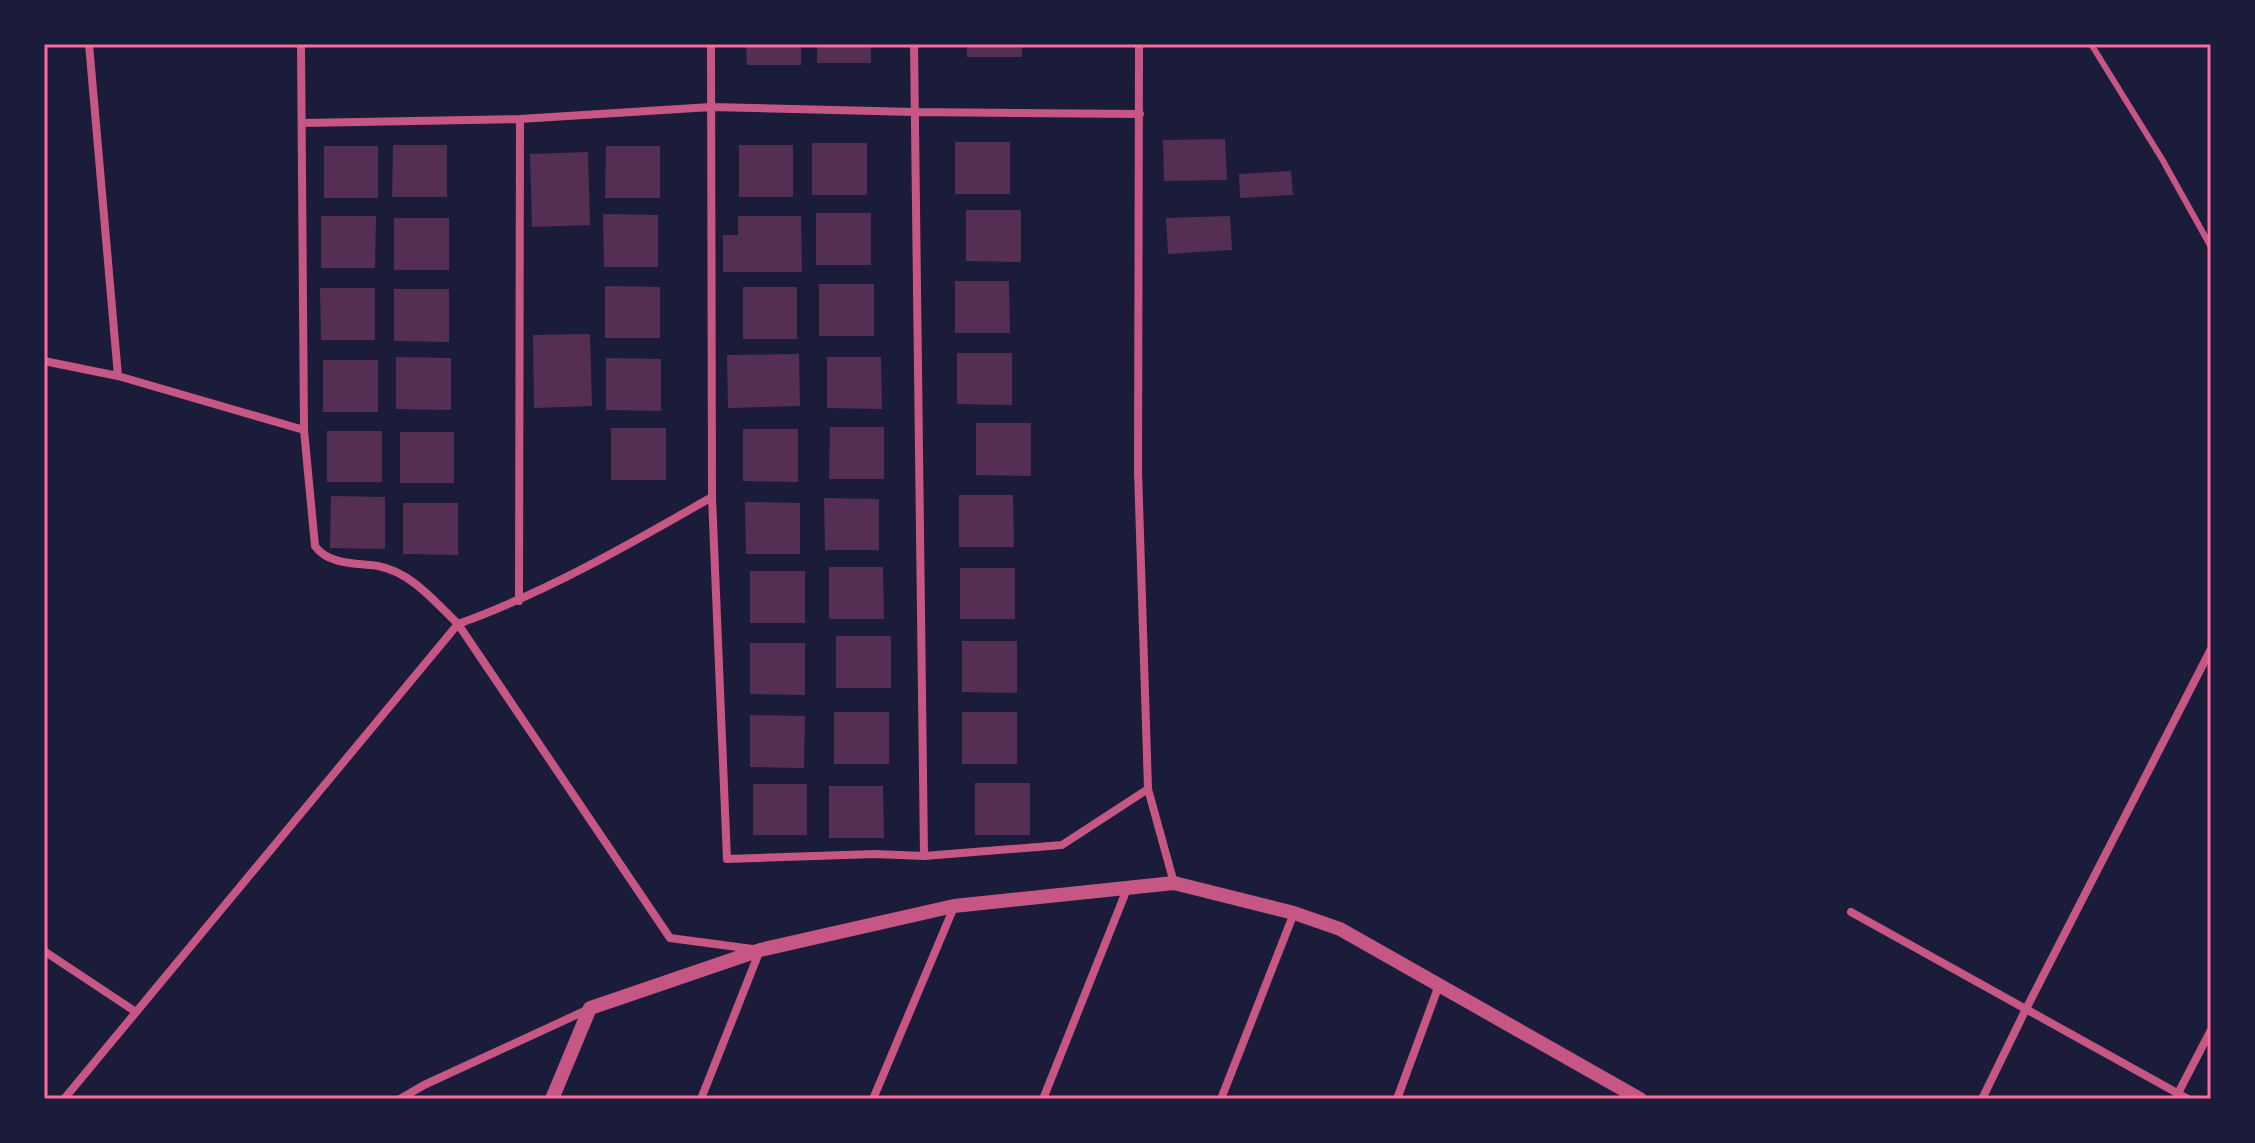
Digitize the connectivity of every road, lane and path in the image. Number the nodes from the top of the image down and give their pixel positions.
1 (89, 44) edge
2 (301, 44) edge
3 (711, 44) edge
4 (914, 44) edge
5 (1139, 44) edge
6 (2091, 44) edge
7 (711, 107) junction
8 (914, 112) junction
9 (1140, 114) junction
10 (520, 119) junction
11 (302, 123) junction
12 (2211, 247) edge
13 (44, 361) edge
14 (118, 376) junction
15 (304, 430) junction
16 (712, 497) junction
17 (519, 601) junction
18 (458, 624) junction
19 (2211, 649) edge
20 (1148, 789) junction
21 (924, 856) junction
22 (1174, 883) junction
23 (1127, 889) junction
24 (954, 906) junction
25 (1851, 912) dead end
26 (1294, 913) junction
27 (760, 950) junction
28 (44, 951) edge
29 (1439, 985) junction
30 (590, 1008) junction
31 (2026, 1009) junction
32 (136, 1012) junction
33 (2211, 1030) edge
34 (2176, 1096) edge
35 (64, 1099) edge
36 (400, 1099) edge
37 (552, 1099) edge
38 (701, 1099) edge
39 (873, 1099) edge
40 (1043, 1099) edge
41 (1221, 1099) edge
42 (1397, 1099) edge
43 (1640, 1099) edge
44 (1982, 1099) edge
45 (2188, 1099) edge

1 - 14 street
2 - 11 street
3 - 7 street
4 - 8 street
5 - 9 street
6 - 12 lane
7 - 8 street
7 - 10 street
7 - 16 street
8 - 9 street
8 - 21 street
9 - 20 street
10 - 11 street
10 - 17 street
11 - 15 street
13 - 14 street
14 - 15 street
15 - 18 street
16 - 17 street
16 - 21 street
17 - 18 street
18 - 27 street
18 - 32 street
19 - 31 street
20 - 21 street
20 - 22 street
22 - 23 street
22 - 26 street
23 - 24 street
23 - 40 street
24 - 27 street
24 - 39 street
25 - 31 street
26 - 29 street
26 - 41 street
27 - 30 street
27 - 38 street
28 - 32 street
29 - 42 street
29 - 43 street
30 - 36 street
30 - 37 street
31 - 34 street
31 - 44 street
32 - 35 street
33 - 34 street
34 - 45 street

